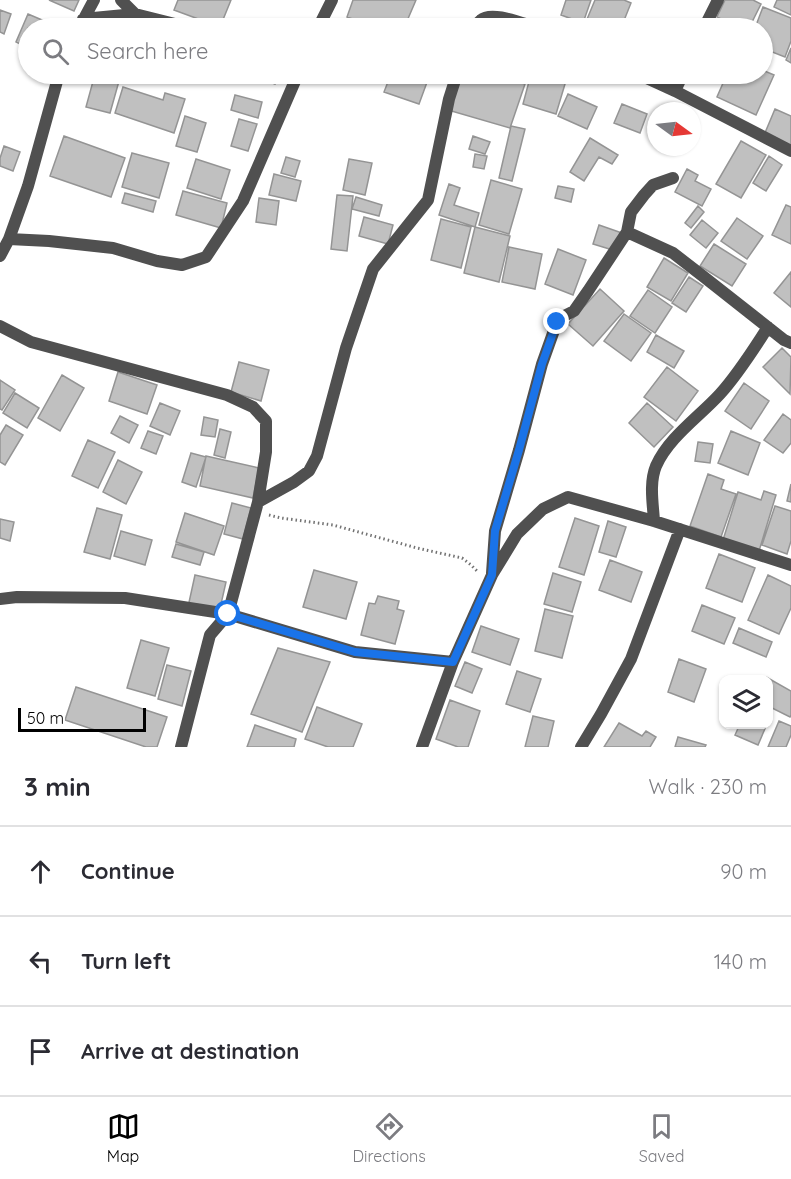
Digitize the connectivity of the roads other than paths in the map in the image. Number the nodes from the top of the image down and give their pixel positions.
1 (94, 0) edge
2 (121, 0) edge
3 (332, 0) edge
4 (718, 0) edge
5 (135, 14) junction
6 (84, 18) edge
7 (113, 18) edge
8 (151, 18) edge
9 (323, 18) edge
10 (709, 18) edge
11 (56, 84) edge
12 (294, 84) edge
13 (454, 84) edge
14 (659, 84) edge
15 (679, 84) edge
16 (675, 92) junction
17 (791, 150) edge
18 (673, 178) dead end
19 (627, 232) junction
20 (9, 239) junction
21 (0, 256) edge
22 (0, 326) edge
23 (768, 327) junction
24 (791, 343) edge
25 (257, 507) junction
26 (654, 521) junction
27 (680, 529) junction
28 (791, 565) edge
29 (492, 575) junction
30 (0, 598) edge
31 (228, 614) junction
32 (453, 662) junction
33 (181, 747) edge
34 (422, 747) edge
35 (581, 747) edge

1 - 6 street
2 - 5 street
3 - 9 street
4 - 10 street
5 - 7 street
5 - 8 street
11 - 20 street
12 - 20 street
13 - 25 street
14 - 16 street
15 - 16 street
16 - 17 street
18 - 19 street
19 - 23 street
19 - 29 street
20 - 21 street
22 - 25 street
23 - 24 street
23 - 26 street
25 - 31 street
26 - 27 street
26 - 29 street
27 - 28 street
27 - 35 street
29 - 32 street
30 - 31 street
31 - 32 street
31 - 33 street
32 - 34 street

